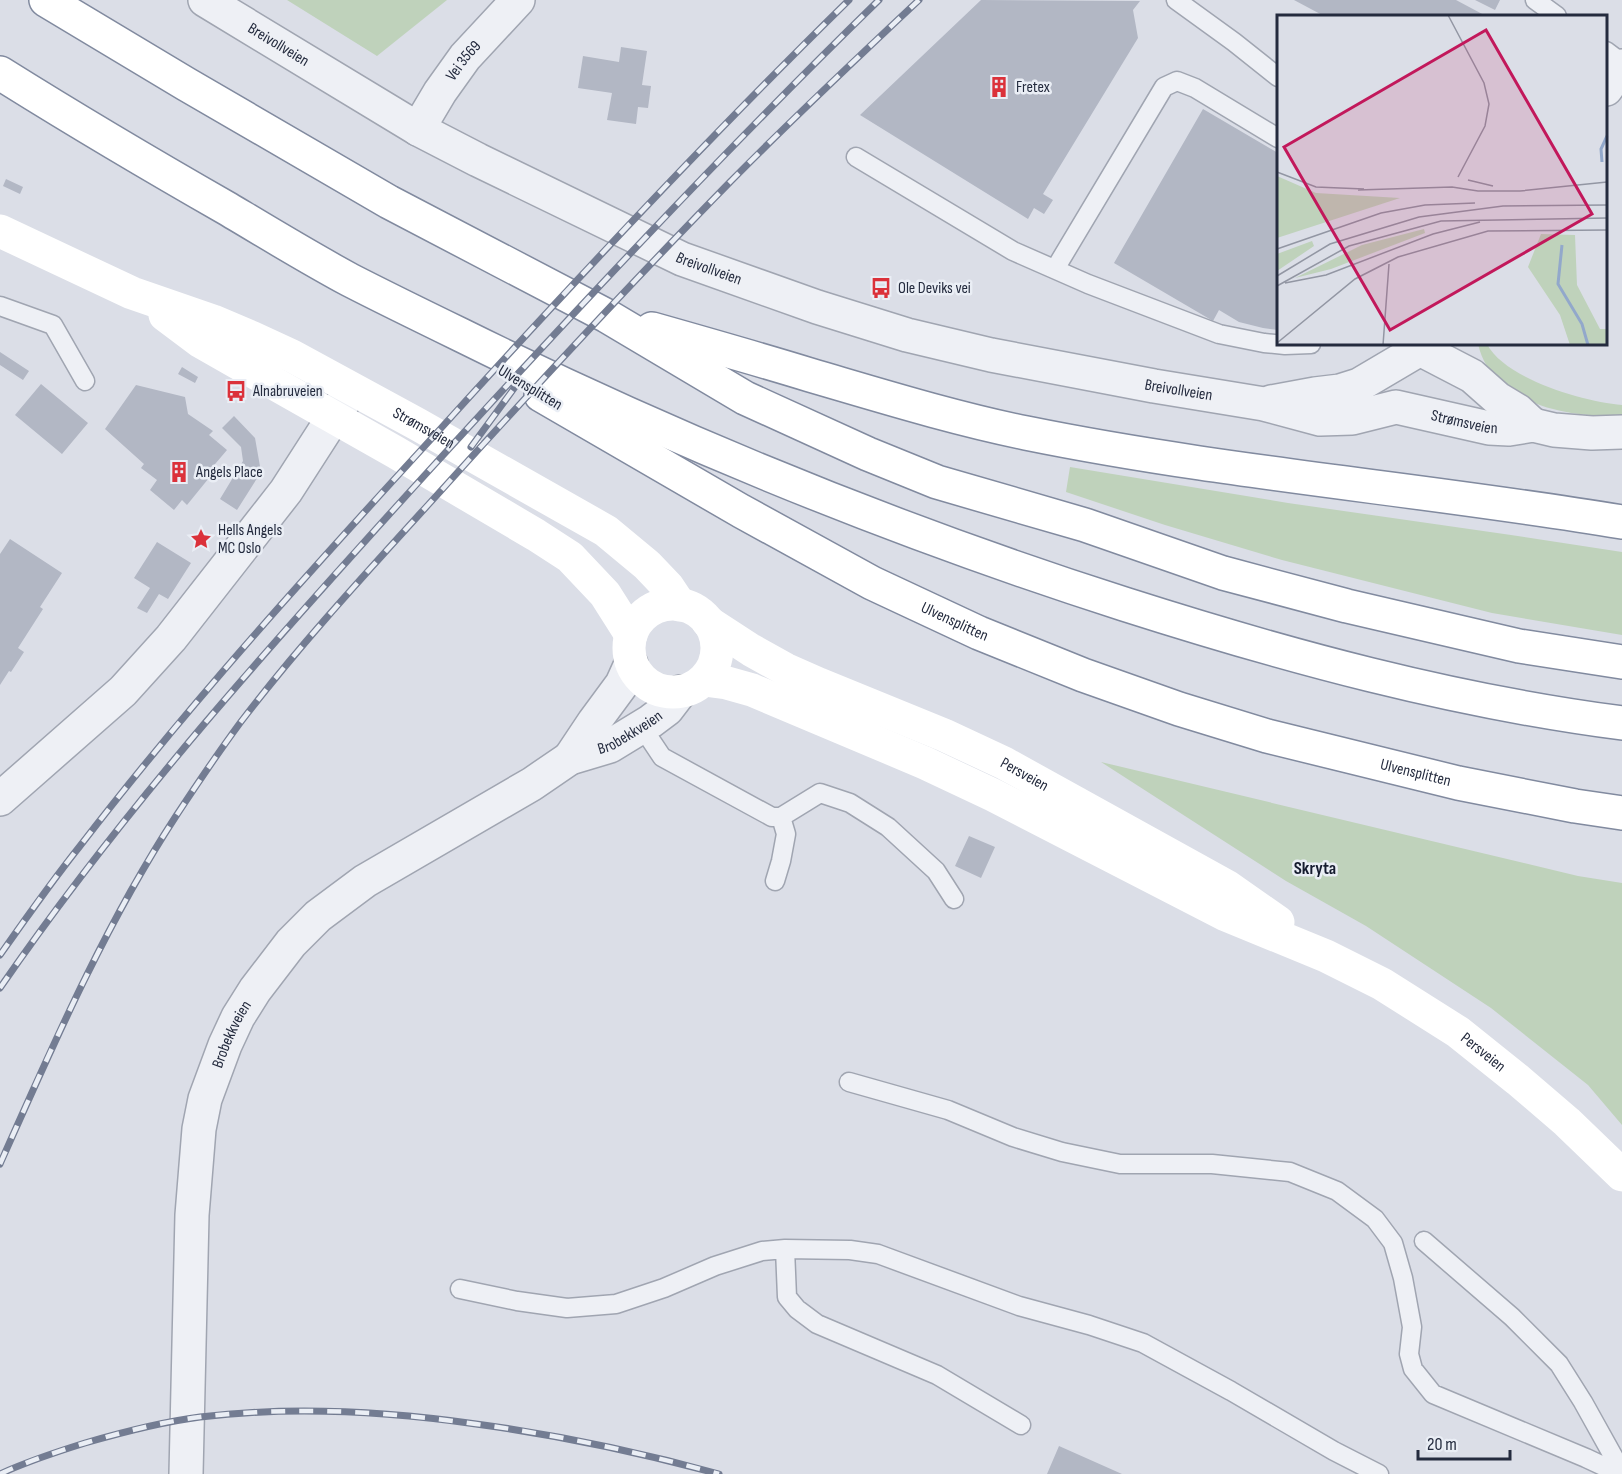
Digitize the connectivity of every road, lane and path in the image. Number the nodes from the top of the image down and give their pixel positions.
1 (46, 0) edge
2 (205, 0) edge
3 (518, 0) edge
4 (1176, 0) edge
5 (1535, 0) edge
6 (1556, 15) edge
7 (1607, 53) edge
8 (1622, 64) edge
9 (0, 74) edge
10 (1277, 76) edge
11 (1607, 86) edge
12 (418, 129) junction
13 (1277, 137) edge
14 (856, 157) dead end
15 (0, 231) edge
16 (1055, 269) junction
17 (350, 280) junction
18 (139, 296) junction
19 (0, 306) edge
20 (607, 316) junction
21 (1277, 344) edge
22 (1422, 346) edge
23 (85, 381) dead end
24 (352, 388) junction
25 (1264, 404) junction
26 (1396, 407) junction
27 (334, 418) junction
28 (1533, 425) junction
29 (1622, 432) edge
30 (1622, 522) edge
31 (680, 605) junction
32 (708, 622) junction
33 (631, 649) junction
34 (1622, 662) edge
35 (692, 686) junction
36 (1622, 723) edge
37 (642, 727) junction
38 (570, 758) junction
39 (0, 799) edge
40 (1622, 813) edge
41 (781, 818) junction
42 (775, 881) dead end
43 (954, 899) dead end
44 (1326, 956) junction
45 (849, 1082) dead end
46 (1622, 1175) edge
47 (1424, 1241) dead end
48 (785, 1249) junction
49 (460, 1289) dead end
50 (1021, 1425) dead end
51 (1621, 1473) edge
52 (186, 1474) edge
53 (1379, 1474) edge

1 - 20 main road
2 - 12 street, Breivollveien
3 - 12 street, Vei 3569
4 - 10 lane
5 - 6 lane
7 - 8 lane
8 - 11 street
9 - 17 main road
12 - 25 street, Breivollveien
13 - 16 lane
14 - 16 lane
15 - 18 main road, Strømsveien
16 - 21 lane
17 - 36 main road
17 - 40 main road, Ulvensplitten
18 - 24 main road, Strømsveien
18 - 27 main road, Strømsveien
19 - 23 lane
20 - 30 main road
20 - 34 main road
22 - 25 street, Breivollveien
22 - 26 street
22 - 28 street, Strømsveien
24 - 27 street
24 - 31 main road, Strømsveien
25 - 26 street, Breivollveien
26 - 28 street, Strømsveien
27 - 33 main road, Strømsveien
27 - 39 street
28 - 29 street, Strømsveien
31 - 32 main road
31 - 33 main road
32 - 35 main road
32 - 44 main road, Persveien
33 - 35 main road
33 - 38 street, Brobekkveien
35 - 37 street, Brobekkveien
35 - 44 main road, Persveien
37 - 38 street, Brobekkveien
37 - 41 lane
38 - 52 street, Brobekkveien
41 - 42 lane
41 - 43 lane
44 - 46 main road, Persveien
45 - 51 lane
47 - 51 lane
48 - 49 lane
48 - 50 lane
48 - 53 lane

